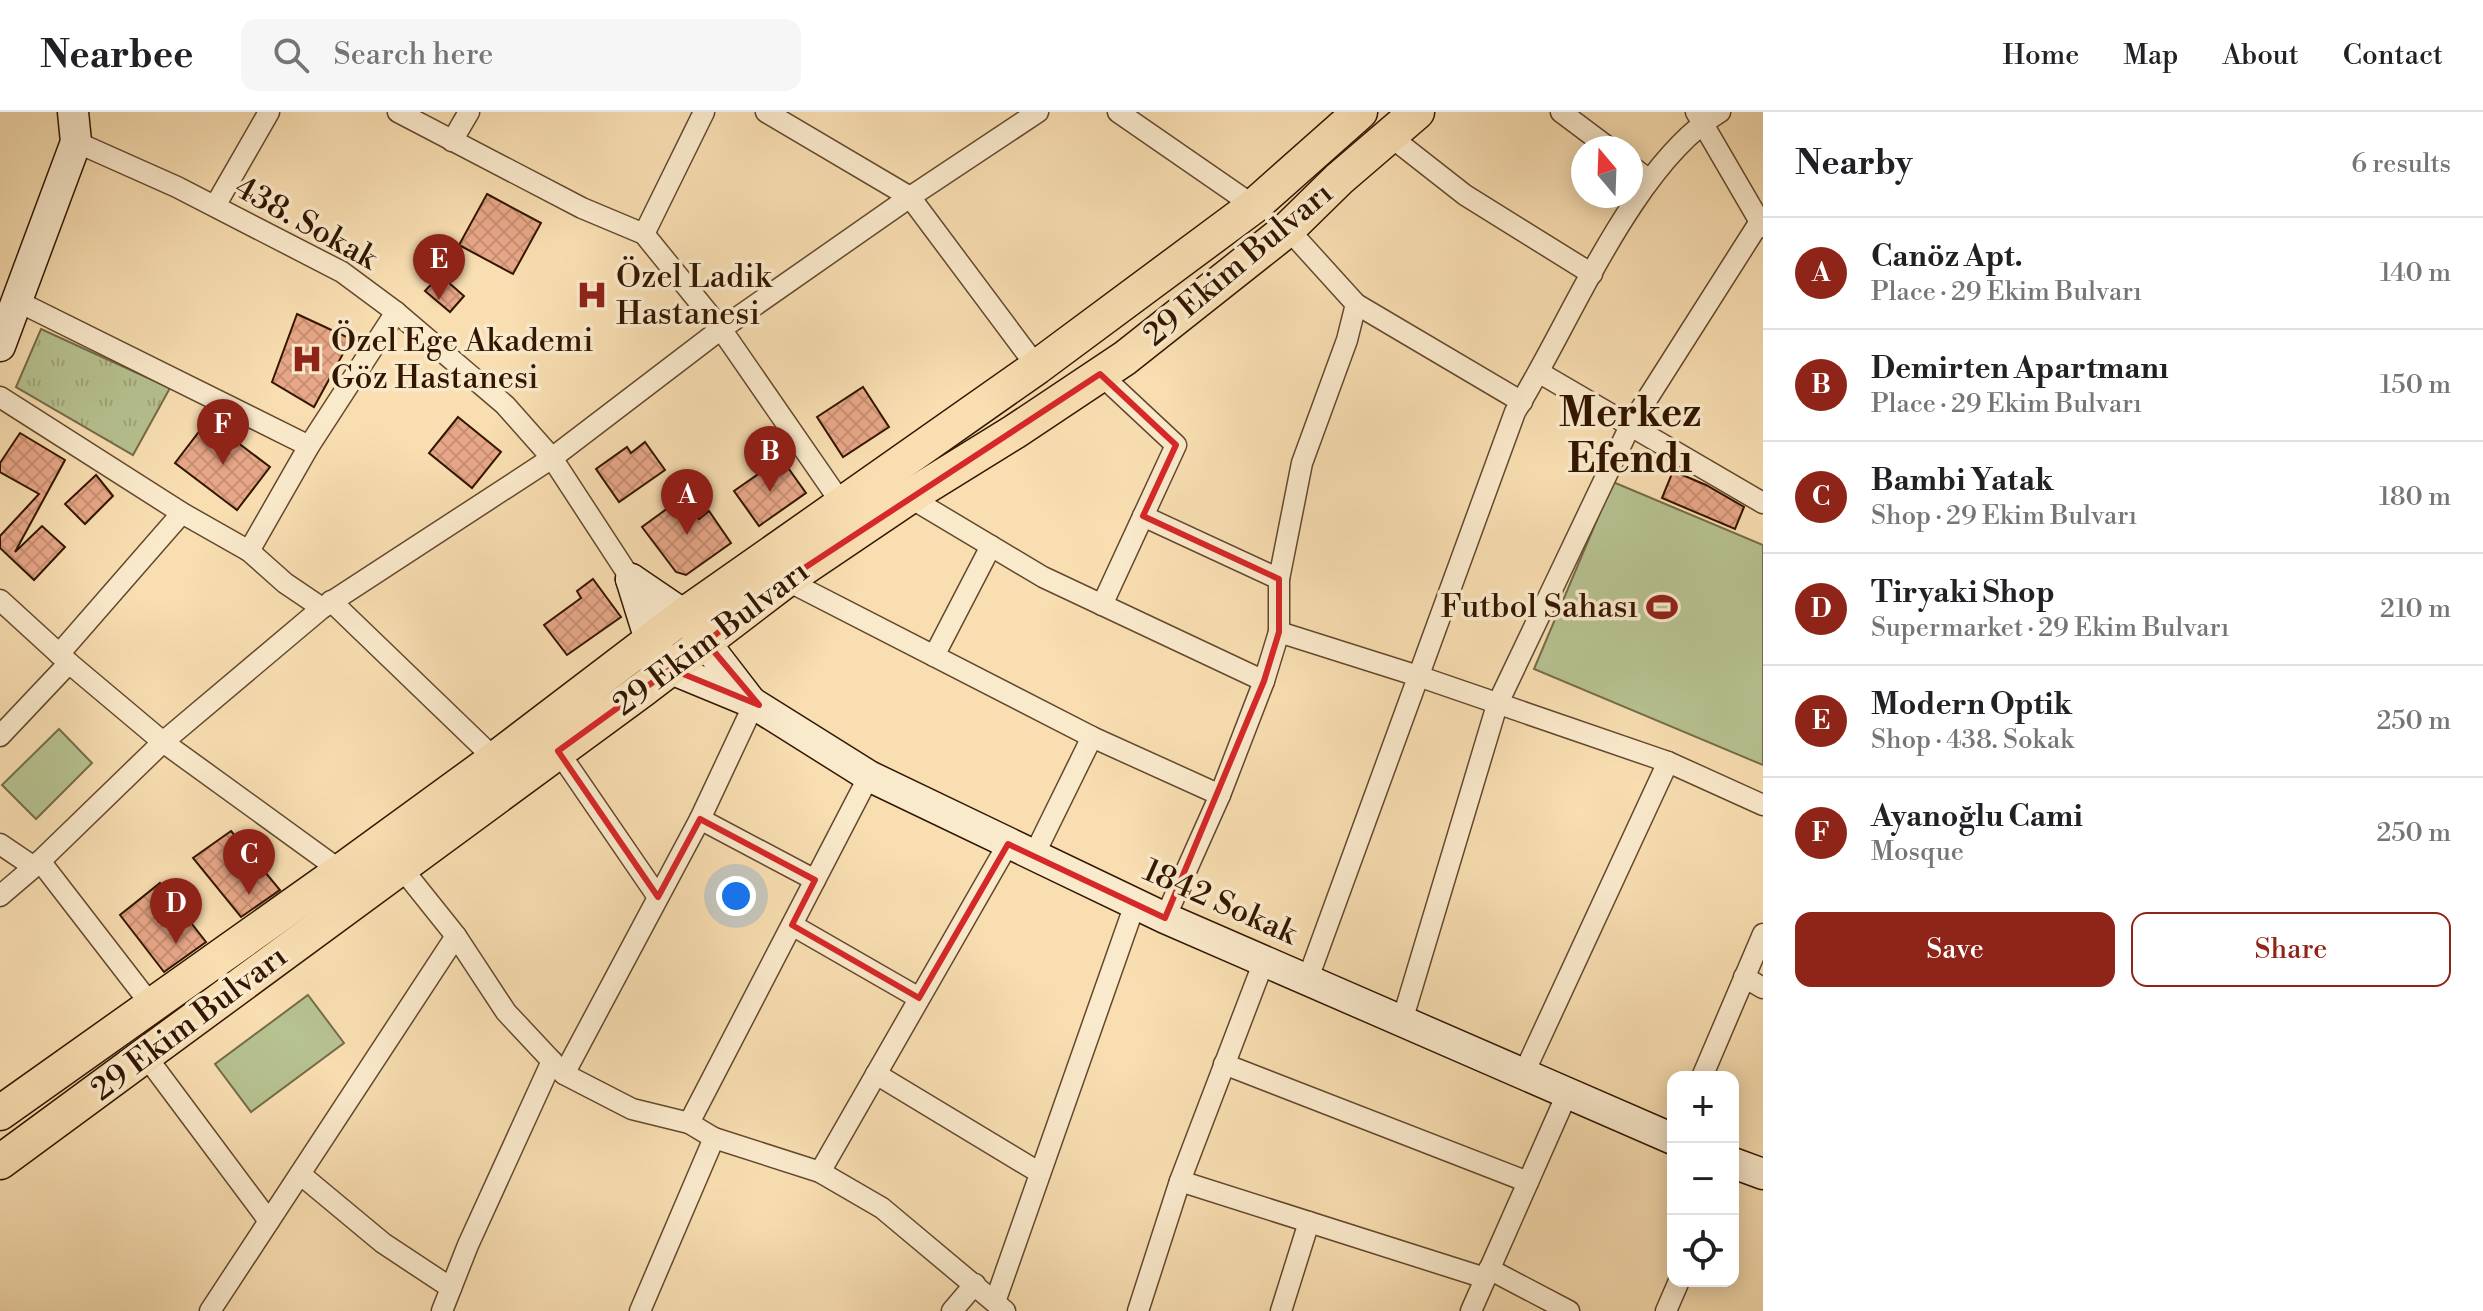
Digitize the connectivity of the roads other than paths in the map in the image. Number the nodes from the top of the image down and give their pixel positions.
1 (269, 112) edge
2 (398, 112) edge
3 (469, 112) edge
4 (704, 112) edge
5 (766, 112) edge
6 (1038, 112) edge
7 (1118, 112) edge
8 (1360, 112) edge
9 (1417, 112) edge
10 (1561, 112) edge
11 (1720, 112) edge
12 (1699, 118) edge
13 (74, 127) edge
14 (1593, 136) edge
15 (1391, 137) junction
16 (452, 141) junction
17 (1643, 175) edge
18 (1649, 180) junction
19 (910, 197) junction
20 (215, 206) junction
21 (1254, 206) junction
22 (1761, 225) edge
23 (1288, 229) junction
24 (644, 234) junction
25 (1592, 274) junction
26 (1356, 304) junction
27 (10, 307) edge
28 (396, 312) junction
29 (721, 329) junction
30 (0, 346) edge
31 (1037, 367) junction
32 (1540, 373) junction
33 (1100, 374) junction
34 (0, 397) edge
35 (1522, 402) junction
36 (1630, 426) junction
37 (309, 446) junction
38 (552, 458) junction
39 (909, 497) junction
40 (1763, 503) edge
41 (842, 504) junction
42 (182, 513) junction
43 (1143, 516) junction
44 (991, 546) junction
45 (249, 551) junction
46 (631, 579) junction
47 (1279, 579) junction
48 (786, 580) junction
49 (0, 600) edge
50 (327, 605) junction
51 (1102, 605) junction
52 (684, 615) junction
53 (1279, 632) junction
54 (650, 640) junction
55 (706, 642) junction
56 (934, 656) junction
57 (64, 658) junction
58 (671, 669) junction
59 (1418, 676) junction
60 (1264, 681) junction
61 (753, 703) junction
62 (1497, 705) junction
63 (0, 736) edge
64 (1092, 737) junction
65 (163, 742) junction
66 (558, 751) junction
67 (495, 759) junction
68 (1668, 762) junction
69 (869, 776) junction
70 (1220, 795) junction
71 (1763, 805) edge
72 (700, 819) junction
73 (0, 844) edge
74 (1021, 849) junction
75 (37, 864) junction
76 (400, 866) junction
77 (341, 871) junction
78 (815, 880) junction
79 (0, 896) edge
80 (658, 897) junction
81 (1135, 904) junction
82 (1165, 918) junction
83 (792, 925) junction
84 (1763, 934) edge
85 (456, 936) junction
86 (1264, 961) junction
87 (1744, 977) junction
88 (1307, 981) junction
89 (1763, 988) edge
90 (919, 998) junction
91 (152, 1006) junction
92 (1402, 1021) junction
93 (145, 1055) junction
94 (1224, 1064) junction
95 (558, 1068) junction
96 (1705, 1071) edge
97 (876, 1074) junction
98 (1523, 1075) junction
99 (1567, 1094) junction
100 (0, 1113) edge
101 (689, 1123) junction
102 (1667, 1136) edge
103 (714, 1138) junction
104 (0, 1162) edge
105 (1739, 1165) edge
106 (820, 1172) junction
107 (1040, 1173) junction
108 (300, 1174) junction
109 (1763, 1174) edge
110 (1180, 1181) junction
111 (1528, 1182) junction
112 (269, 1221) junction
113 (1309, 1222) junction
114 (1487, 1273) junction
115 (975, 1284) junction
116 (1676, 1287) edge
117 (448, 1304) edge
118 (1000, 1307) edge
119 (210, 1311) edge
120 (640, 1311) edge
121 (952, 1311) edge
122 (1138, 1311) edge
123 (1281, 1311) edge
124 (1471, 1311) edge
125 (1569, 1311) edge
126 (1666, 1311) edge

1 - 20 street
2 - 16 street
3 - 16 street
4 - 24 street
5 - 19 street
6 - 19 street
7 - 21 street
8 - 21 main road, 29 Ekim Bulvarı
9 - 15 main road, 29 Ekim Bulvarı
10 - 14 street
11 - 12 street
12 - 18 street
12 - 22 street
13 - 20 street, 438. Sokak
13 - 27 street
15 - 23 main road, 29 Ekim Bulvarı
15 - 25 street
16 - 24 street
17 - 18 street
18 - 25 street
19 - 29 street
19 - 31 street
20 - 28 street, 438. Sokak
21 - 31 main road, 29 Ekim Bulvarı
22 - 36 street
23 - 26 street
23 - 33 main road, 29 Ekim Bulvarı
24 - 29 street
25 - 32 street
26 - 35 street
26 - 47 street
27 - 30 street
27 - 37 street
28 - 37 street
28 - 38 street, 438. Sokak
29 - 38 street
29 - 41 street
31 - 41 main road, 29 Ekim Bulvarı
32 - 35 street
32 - 36 street
33 - 39 main road, 29 Ekim Bulvarı
33 - 43 street
34 - 42 street
35 - 59 street
36 - 40 street
36 - 62 street
37 - 45 street
38 - 46 street, 438. Sokak
38 - 50 street
39 - 44 street
39 - 48 main road, 29 Ekim Bulvarı
41 - 52 main road, 29 Ekim Bulvarı
42 - 45 street
42 - 57 street
43 - 47 street
43 - 51 street
44 - 51 street
44 - 56 street
45 - 50 street
46 - 52 street
46 - 54 street
47 - 53 street
48 - 55 main road, 29 Ekim Bulvarı
48 - 56 street
49 - 57 street
50 - 65 street
50 - 67 street
51 - 60 street
52 - 54 main road, 29 Ekim Bulvarı
52 - 55 street
53 - 59 street
53 - 60 street
54 - 58 street
54 - 67 main road, 29 Ekim Bulvarı
55 - 58 main road, 29 Ekim Bulvarı
55 - 61 street
56 - 64 street
57 - 63 street
57 - 65 street
58 - 61 street
58 - 66 main road, 29 Ekim Bulvarı
59 - 62 street
59 - 88 street
60 - 70 street
61 - 69 street, 1842 Sokak
61 - 72 street
62 - 68 street
62 - 92 street
64 - 70 street
64 - 74 street
65 - 75 street
65 - 77 street
66 - 76 main road, 29 Ekim Bulvarı
66 - 80 street
67 - 77 main road, 29 Ekim Bulvarı
68 - 71 street
68 - 98 street
69 - 74 street, 1842 Sokak
69 - 78 street
70 - 82 street
72 - 78 street
72 - 80 street
73 - 75 street
74 - 81 street, 1842 Sokak
74 - 90 street
75 - 79 street
75 - 91 street
76 - 85 street
76 - 93 main road, 29 Ekim Bulvarı
77 - 91 main road, 29 Ekim Bulvarı
78 - 83 street
80 - 95 street
81 - 82 street, 1842 Sokak
81 - 107 street
82 - 86 street, 1842 Sokak
83 - 90 street
83 - 101 street
84 - 87 street
85 - 95 street
85 - 108 street
86 - 88 street, 1842 Sokak
86 - 94 street
87 - 89 street
87 - 96 street
88 - 92 street, 1842 Sokak
90 - 97 street
91 - 100 main road, 29 Ekim Bulvarı
92 - 98 street, 1842 Sokak
93 - 104 main road, 29 Ekim Bulvarı
93 - 112 street
94 - 110 street
94 - 111 street
95 - 101 street
95 - 117 street
97 - 106 street
97 - 107 street
98 - 99 street, 1842 Sokak
99 - 102 street, 1842 Sokak
99 - 111 street
101 - 103 street
103 - 106 street
103 - 120 street
105 - 109 street
106 - 115 street
107 - 118 street
108 - 112 street
108 - 117 street
110 - 113 street
110 - 122 street
111 - 114 street
112 - 119 street
113 - 114 street
113 - 123 street
114 - 124 street
114 - 125 street
115 - 118 street
115 - 121 street
116 - 126 street

